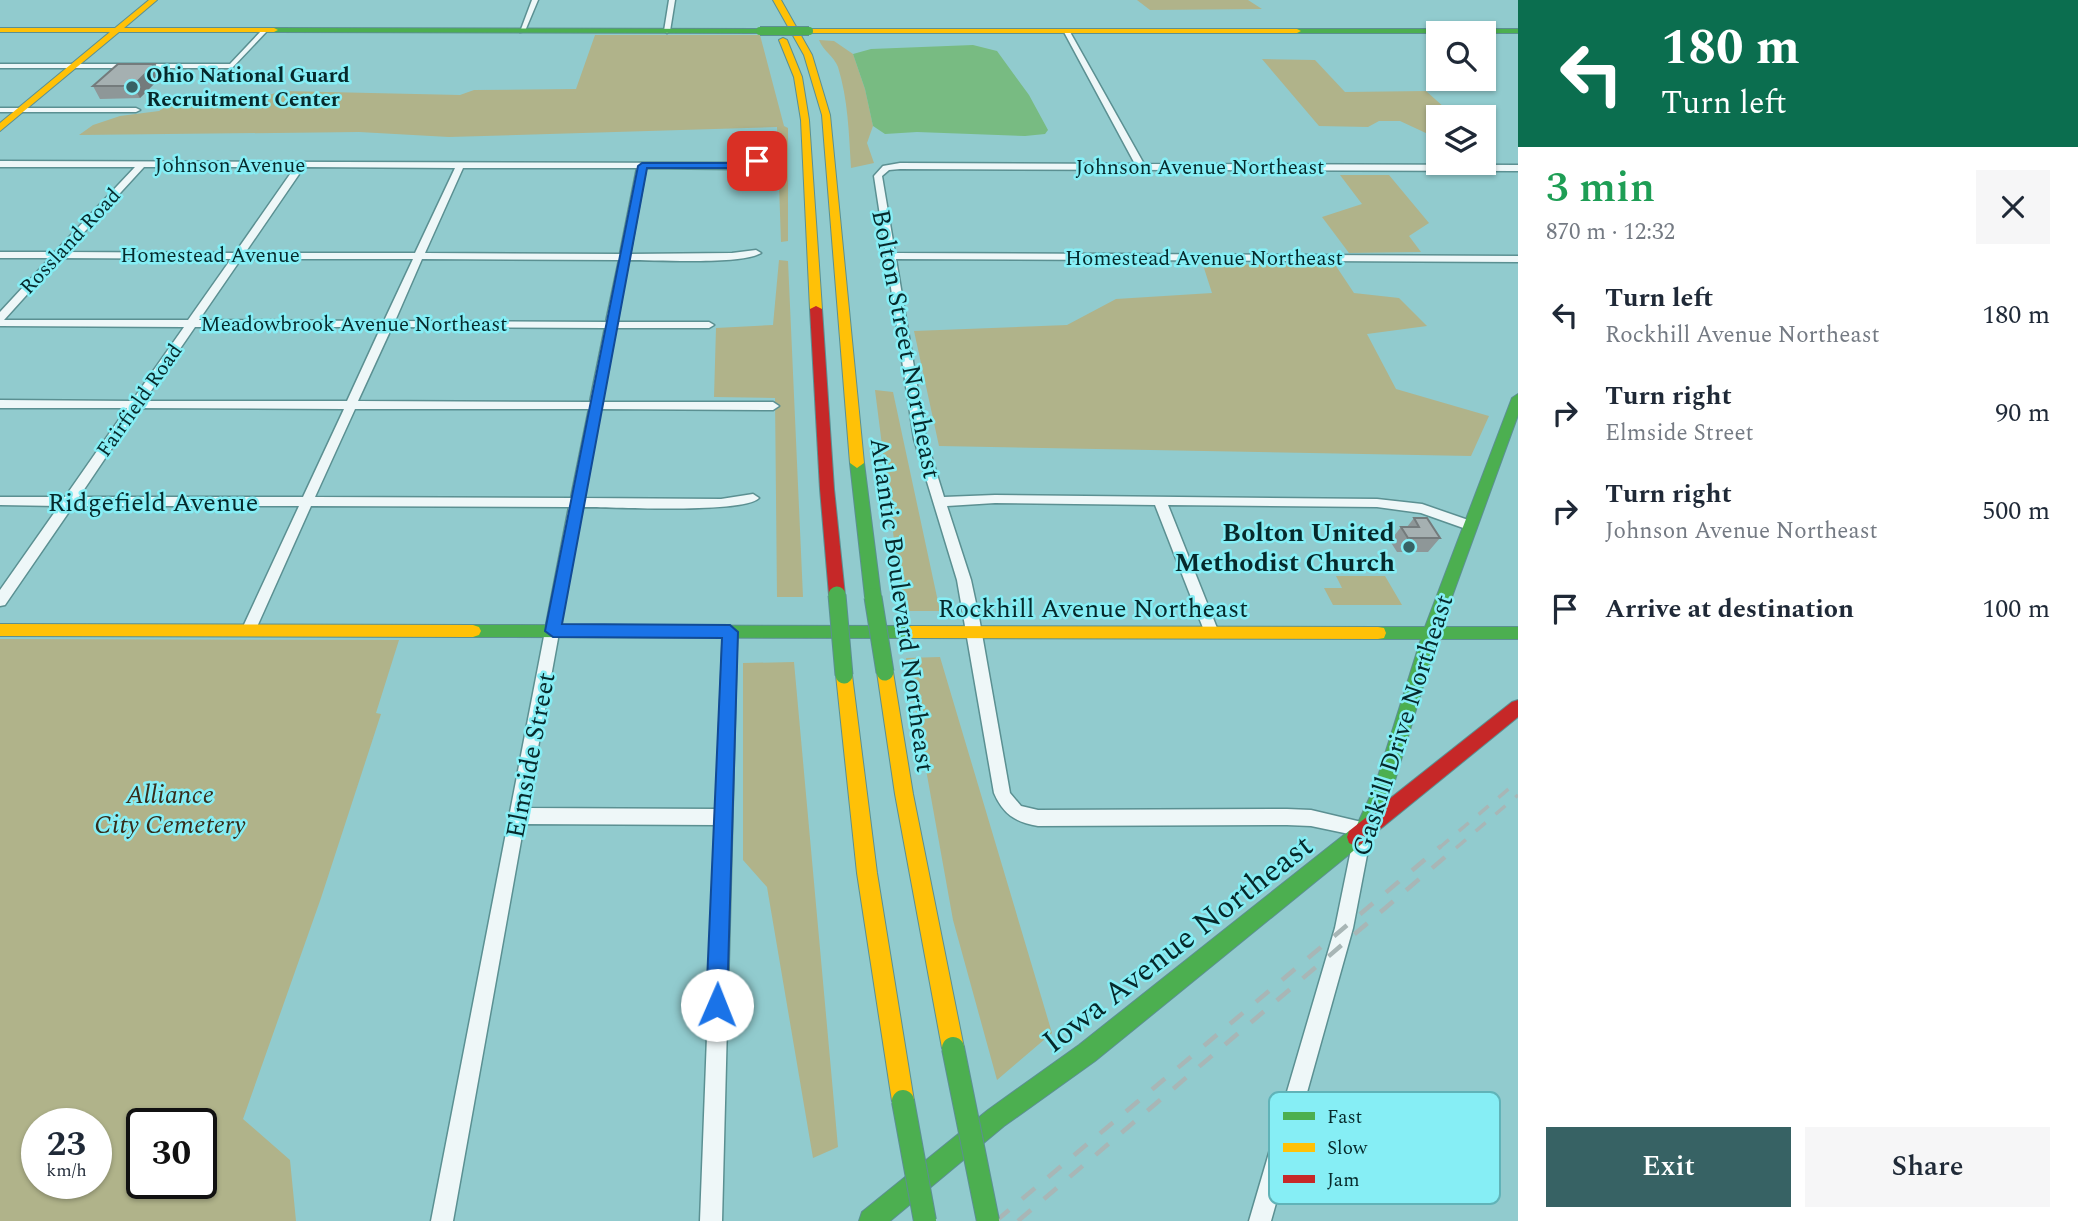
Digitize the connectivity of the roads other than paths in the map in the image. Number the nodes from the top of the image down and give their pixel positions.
1 (153, 0) edge
2 (535, 0) edge
3 (672, 0) edge
4 (759, 0) edge
5 (777, 0) edge
6 (0, 30) edge
7 (117, 30) junction
8 (264, 31) junction
9 (522, 31) junction
10 (667, 31) junction
11 (1518, 31) edge
12 (1067, 32) junction
13 (0, 66) edge
14 (75, 66) junction
15 (0, 110) edge
16 (22, 110) junction
17 (136, 110) dead end
18 (0, 128) edge
19 (757, 161) dead end
20 (0, 164) edge
21 (141, 165) junction
22 (301, 165) junction
23 (460, 166) junction
24 (642, 166) junction
25 (1141, 167) junction
26 (1518, 167) edge
27 (883, 169) joint
28 (755, 253) dead end
29 (0, 255) edge
30 (57, 255) junction
31 (239, 256) junction
32 (420, 256) junction
33 (890, 256) junction
34 (624, 257) junction
35 (1518, 259) edge
36 (0, 320) edge
37 (192, 323) junction
38 (389, 324) junction
39 (611, 324) junction
40 (709, 325) dead end
41 (1518, 398) edge
42 (0, 404) edge
43 (137, 404) junction
44 (352, 404) junction
45 (595, 405) junction
46 (773, 406) dead end
47 (752, 498) dead end
48 (0, 501) edge
49 (1160, 501) junction
50 (67, 502) junction
51 (938, 502) junction
52 (307, 503) junction
53 (576, 503) junction
54 (1469, 525) junction
55 (0, 601) edge
56 (249, 629) junction
57 (0, 630) edge
58 (553, 631) junction
59 (730, 632) junction
60 (975, 632) junction
61 (1430, 632) junction
62 (1212, 633) junction
63 (1518, 633) edge
64 (1518, 707) edge
65 (518, 816) junction
66 (722, 817) junction
67 (1364, 829) junction
68 (1297, 1092) edge
69 (1269, 1190) edge
70 (442, 1221) edge
71 (710, 1221) edge
72 (871, 1221) edge
73 (925, 1221) edge
74 (988, 1221) edge
75 (1260, 1221) edge

1 - 7 main road
2 - 9 street
3 - 10 street
4 - 73 main road, bridge
5 - 74 main road, Atlantic Boulevard Northeast, bridge
6 - 7 main road
7 - 8 main road
7 - 14 main road
8 - 9 main road
8 - 14 street
9 - 10 main road
10 - 12 main road, bridge
11 - 12 main road
12 - 25 street
13 - 14 street
14 - 16 main road
15 - 16 street
16 - 17 street
16 - 18 main road
19 - 24 street
20 - 21 street, Johnson Avenue
21 - 22 street, Johnson Avenue
21 - 30 street, Rossland Road
22 - 23 street, Johnson Avenue
22 - 31 street, Fairfield Road
23 - 24 street
23 - 32 street
24 - 34 street, Elmside Street
25 - 26 street, Johnson Avenue Northeast
25 - 27 street, Johnson Avenue Northeast
27 - 33 street, Bolton Street Northeast
28 - 34 street
29 - 30 street, Homestead Avenue
30 - 31 street, Homestead Avenue
30 - 36 street, Rossland Road
31 - 32 street, Homestead Avenue
31 - 37 street, Fairfield Road
32 - 34 street
32 - 38 street
33 - 35 street, Homestead Avenue Northeast
33 - 51 street, Bolton Street Northeast
34 - 39 street, Elmside Street
36 - 37 street, Meadowbrook Avenue Northeast
37 - 38 street, Meadowbrook Avenue Northeast
37 - 43 street, Fairfield Road
38 - 39 street, Meadowbrook Avenue Northeast
38 - 44 street
39 - 40 street, Meadowbrook Avenue Northeast
39 - 45 street, Elmside Street
41 - 54 main road, Gaskill Drive Northeast
42 - 43 street
43 - 44 street
43 - 50 street, Fairfield Road
44 - 45 street
44 - 52 street
45 - 46 street
45 - 53 street, Elmside Street
47 - 53 street, Ridgefield Avenue
48 - 50 street, Ridgefield Avenue
49 - 51 street
49 - 54 street
49 - 62 street
50 - 52 street, Ridgefield Avenue
50 - 55 street, Fairfield Road
51 - 60 street, Bolton Street Northeast
52 - 53 street, Ridgefield Avenue
52 - 56 street
53 - 58 street, Elmside Street
54 - 61 main road, Gaskill Drive Northeast
56 - 57 main road, Rockhill Avenue Northeast
56 - 58 main road, Rockhill Avenue Northeast
58 - 59 main road, Rockhill Avenue Northeast
58 - 65 street, Elmside Street
59 - 60 main road, Rockhill Avenue Northeast
59 - 66 street
60 - 62 main road, Rockhill Avenue Northeast
60 - 67 street, Bolton Street Northeast
61 - 62 main road, Rockhill Avenue Northeast
61 - 63 main road, Rockhill Avenue Northeast
61 - 67 main road, Gaskill Drive Northeast
64 - 67 main road, Iowa Avenue Northeast
65 - 66 street
65 - 70 street, Elmside Street
66 - 71 street
67 - 68 street, Gaskill Drive Northeast
67 - 72 main road, Iowa Avenue Northeast
69 - 75 street, Gaskill Drive Northeast

